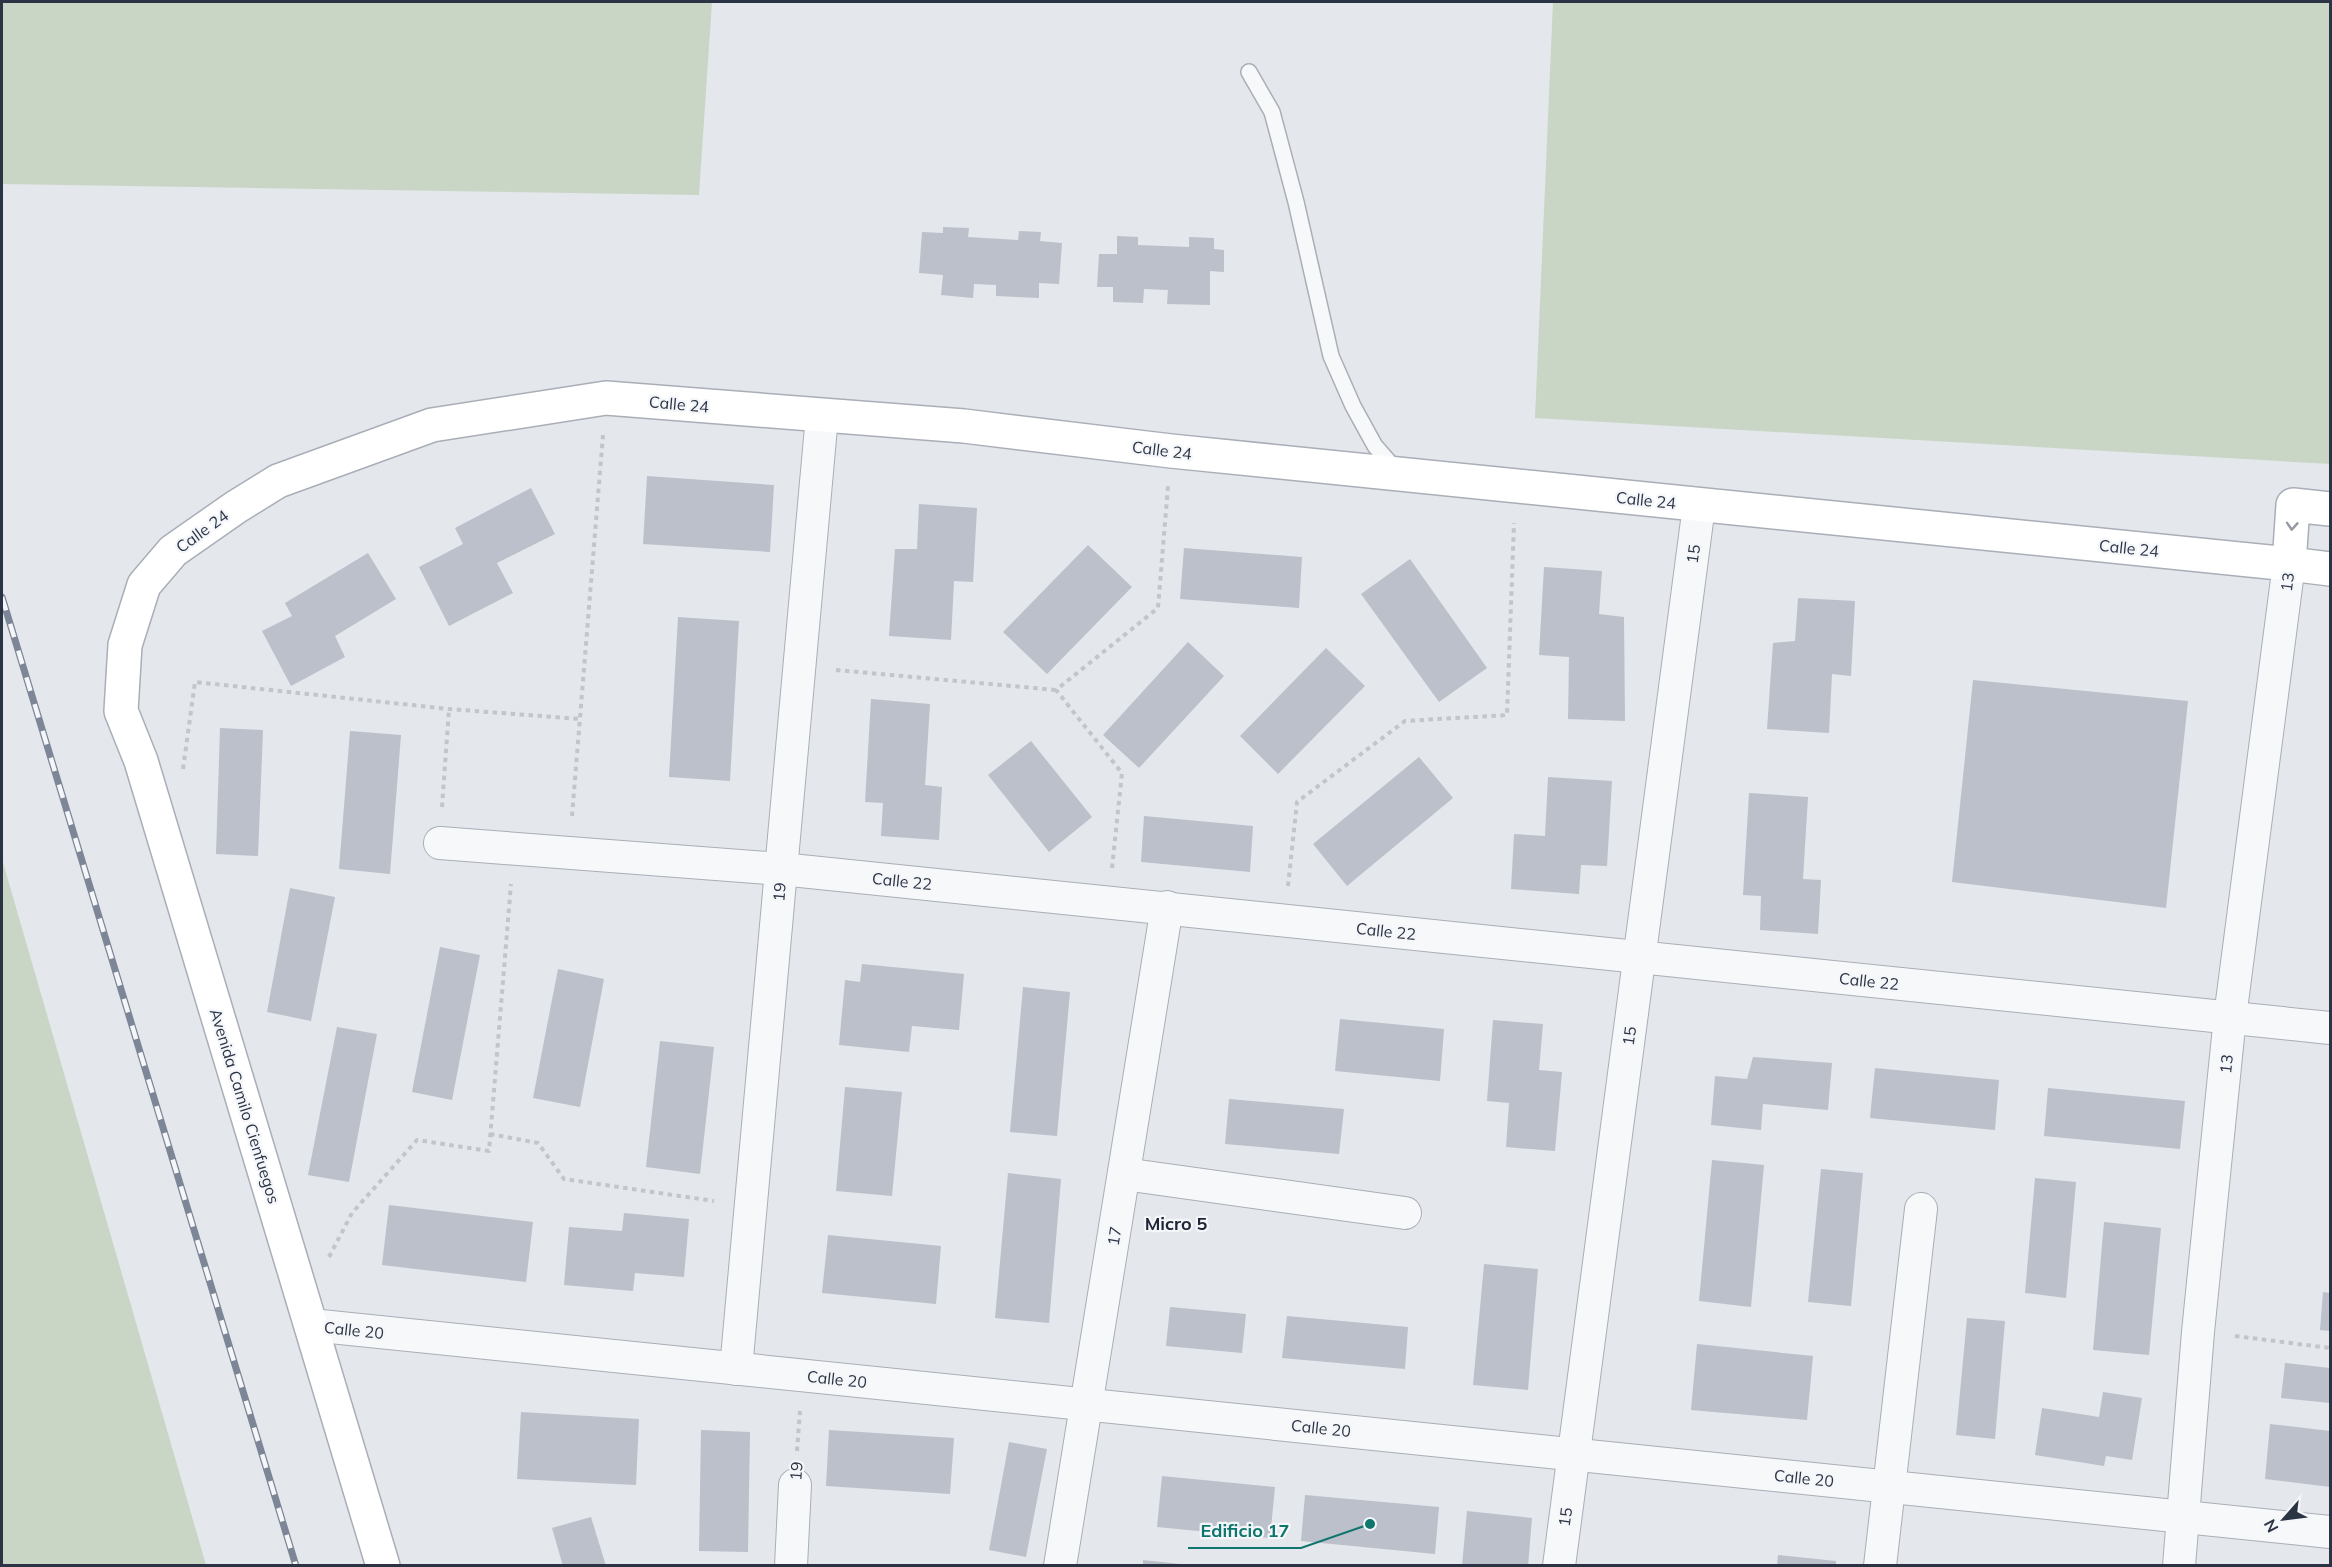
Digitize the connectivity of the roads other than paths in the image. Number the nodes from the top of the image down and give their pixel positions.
1 (1249, 72) dead end
2 (822, 416) junction
3 (1399, 474) junction
4 (1699, 506) junction
5 (2331, 509) edge
6 (2289, 564) junction
7 (2331, 568) edge
8 (125, 645) joint
9 (440, 843) road end
10 (781, 869) junction
11 (1167, 907) junction
12 (1639, 958) junction
13 (2230, 1017) junction
14 (2331, 1028) edge
15 (1124, 1174) junction
16 (1921, 1209) dead end
17 (1405, 1213) dead end
18 (307, 1314) junction
19 (736, 1369) junction
20 (1086, 1404) junction
21 (1574, 1454) junction
22 (795, 1485) road end
23 (1889, 1487) junction
24 (2183, 1517) junction
25 (2331, 1532) edge
26 (383, 1566) edge
27 (791, 1566) edge
28 (1060, 1566) edge
29 (1559, 1566) edge
30 (1880, 1566) edge
31 (2179, 1566) edge

1 - 3 lane
2 - 3 street, Calle 24
2 - 8 street, Calle 24
2 - 10 street, 19
3 - 4 street, Calle 24
4 - 6 street, Calle 24
4 - 12 street, 15
5 -> 6 street
6 - 7 street, Calle 24
6 - 13 street, 13
8 - 18 street, Avenida Camilo Cienfuegos
9 - 10 street, Calle 22
10 - 11 street, Calle 22
10 - 19 street, 19
11 - 12 street, Calle 22
11 - 15 street, 17
12 - 13 street, Calle 22
12 - 21 street, 15
13 - 14 street, Calle 22
13 - 24 street, 13
15 - 17 street
15 - 20 street, 17
16 - 23 street
18 - 19 street, Calle 20
18 - 26 street, Avenida Camilo Cienfuegos
19 - 20 street, Calle 20
20 - 21 street, Calle 20
20 - 28 street, 17
21 - 23 street, Calle 20
21 - 29 street, 15
22 - 27 street, 19
23 - 24 street, Calle 20
23 - 30 street
24 - 25 street, Calle 20
24 - 31 street, 13

